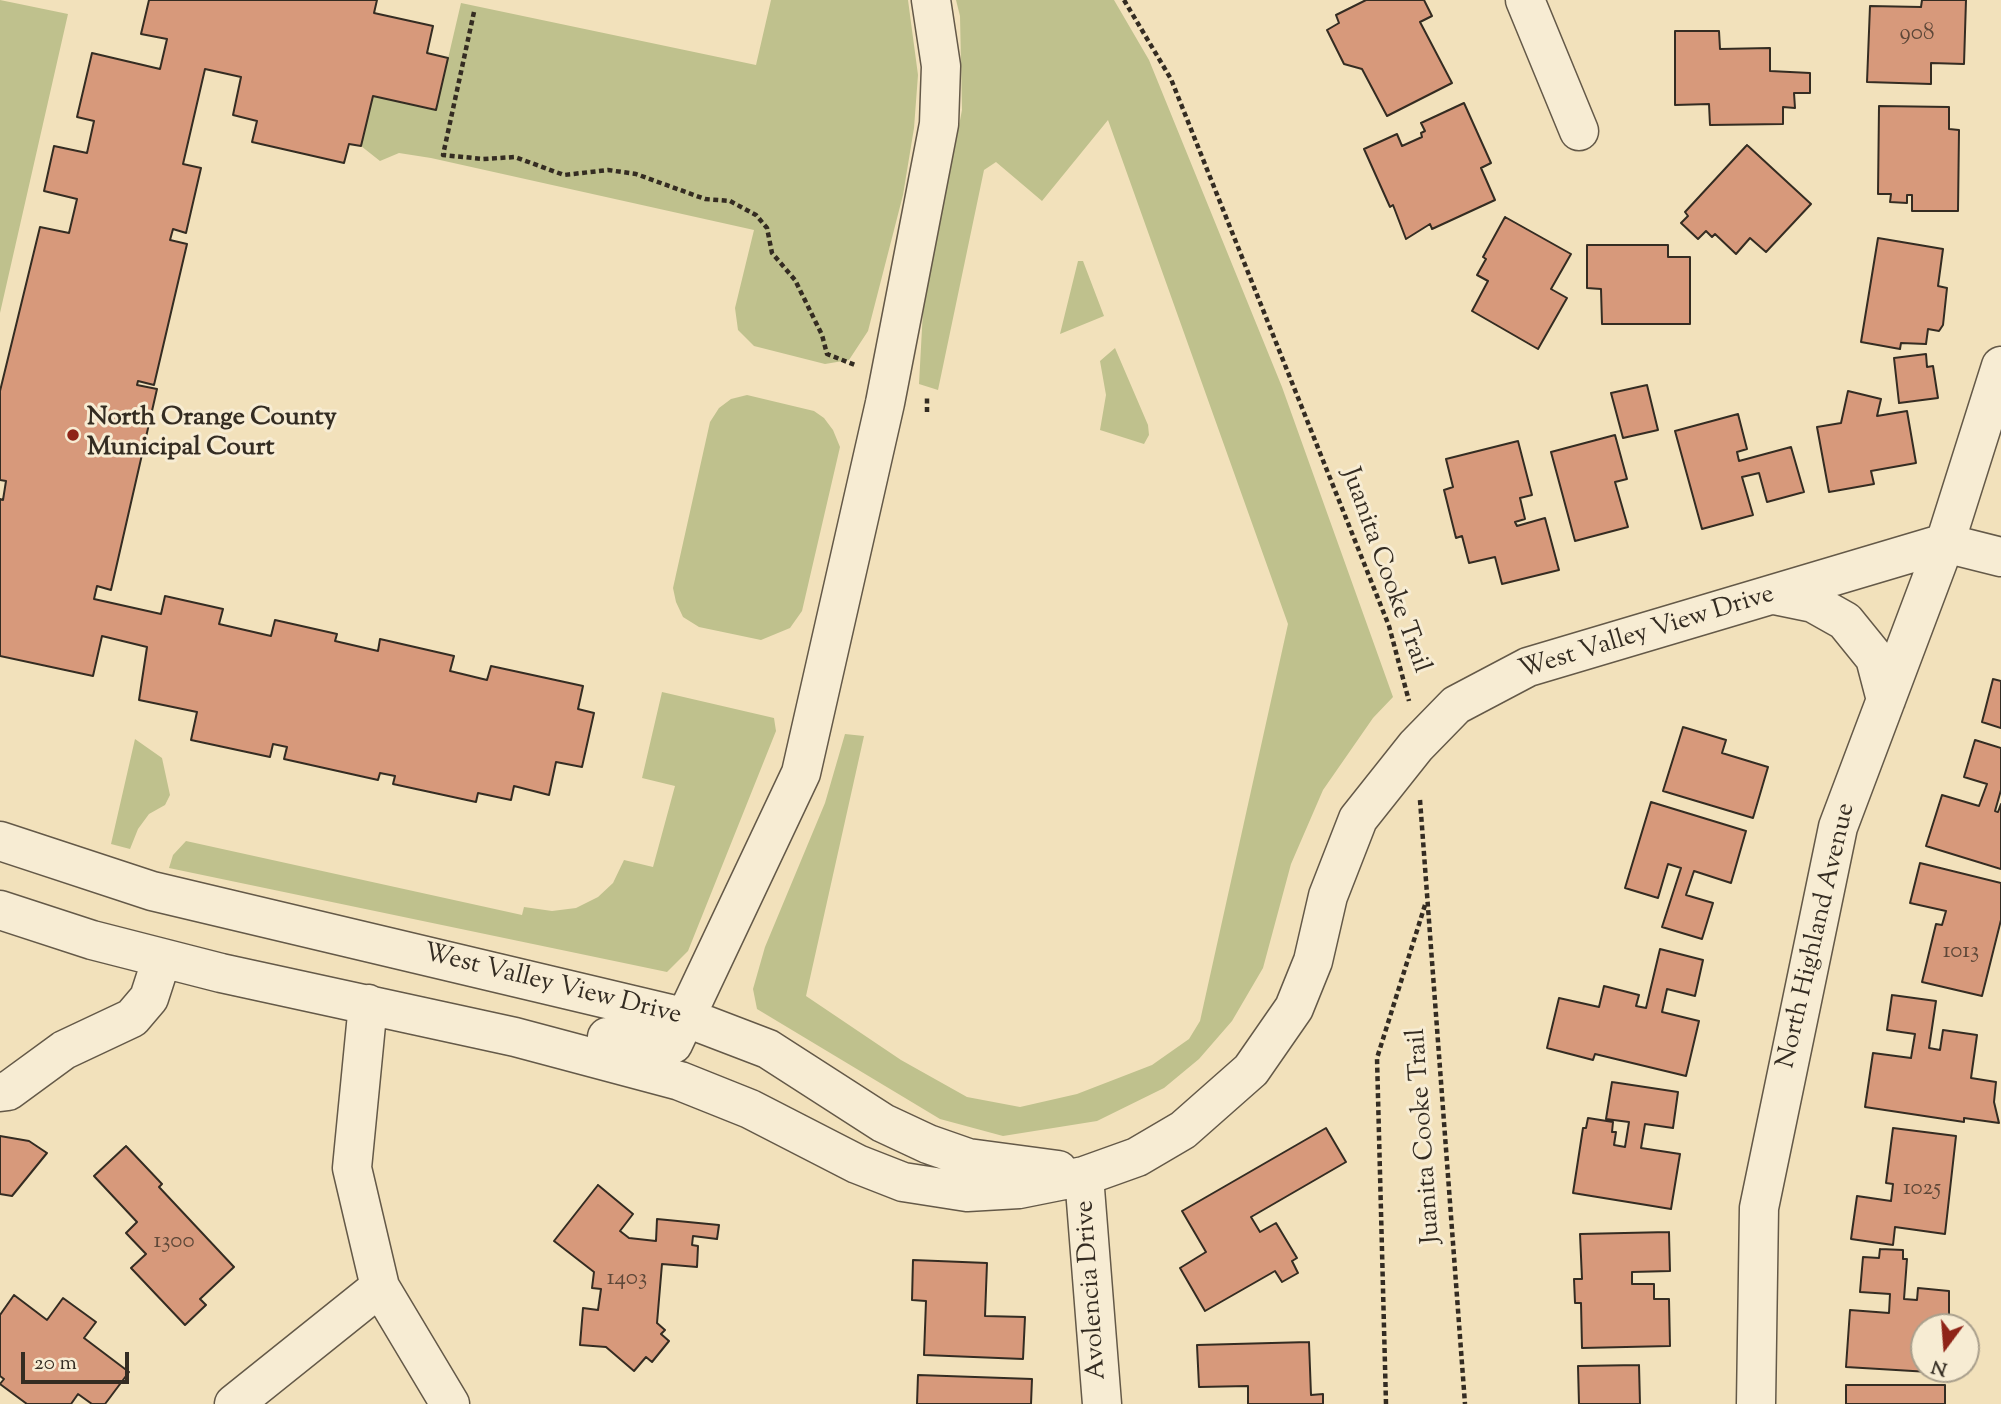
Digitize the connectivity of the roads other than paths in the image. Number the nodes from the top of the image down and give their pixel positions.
1 (931, 0) edge
2 (1525, 0) edge
3 (1579, 131) dead end
4 (2001, 366) edge
5 (1945, 543) junction
6 (2001, 557) edge
7 (1772, 595) junction
8 (1886, 700) junction
9 (0, 841) edge
10 (0, 910) edge
11 (162, 958) junction
12 (274, 985) junction
13 (368, 1004) junction
14 (688, 1018) junction
15 (0, 1092) edge
16 (1084, 1176) junction
17 (380, 1287) junction
18 (234, 1404) edge
19 (450, 1404) edge
20 (1102, 1404) edge
21 (1756, 1404) edge

1 - 14 street
2 - 3 street
4 - 5 street, North Highland Avenue
5 - 6 street
5 - 7 street, West Valley View Drive
5 - 8 street, North Highland Avenue
7 - 8 street
7 - 16 street, West Valley View Drive
8 - 21 street, North Highland Avenue
9 - 14 street, West Valley View Drive
10 - 11 street, West Valley View Drive
11 - 12 street, West Valley View Drive
11 - 15 street
12 - 13 street, West Valley View Drive
12 - 14 street
13 - 16 street, West Valley View Drive
13 - 17 street
14 - 16 street, West Valley View Drive
16 - 20 street, Avolencia Drive
17 - 18 street
17 - 19 street

